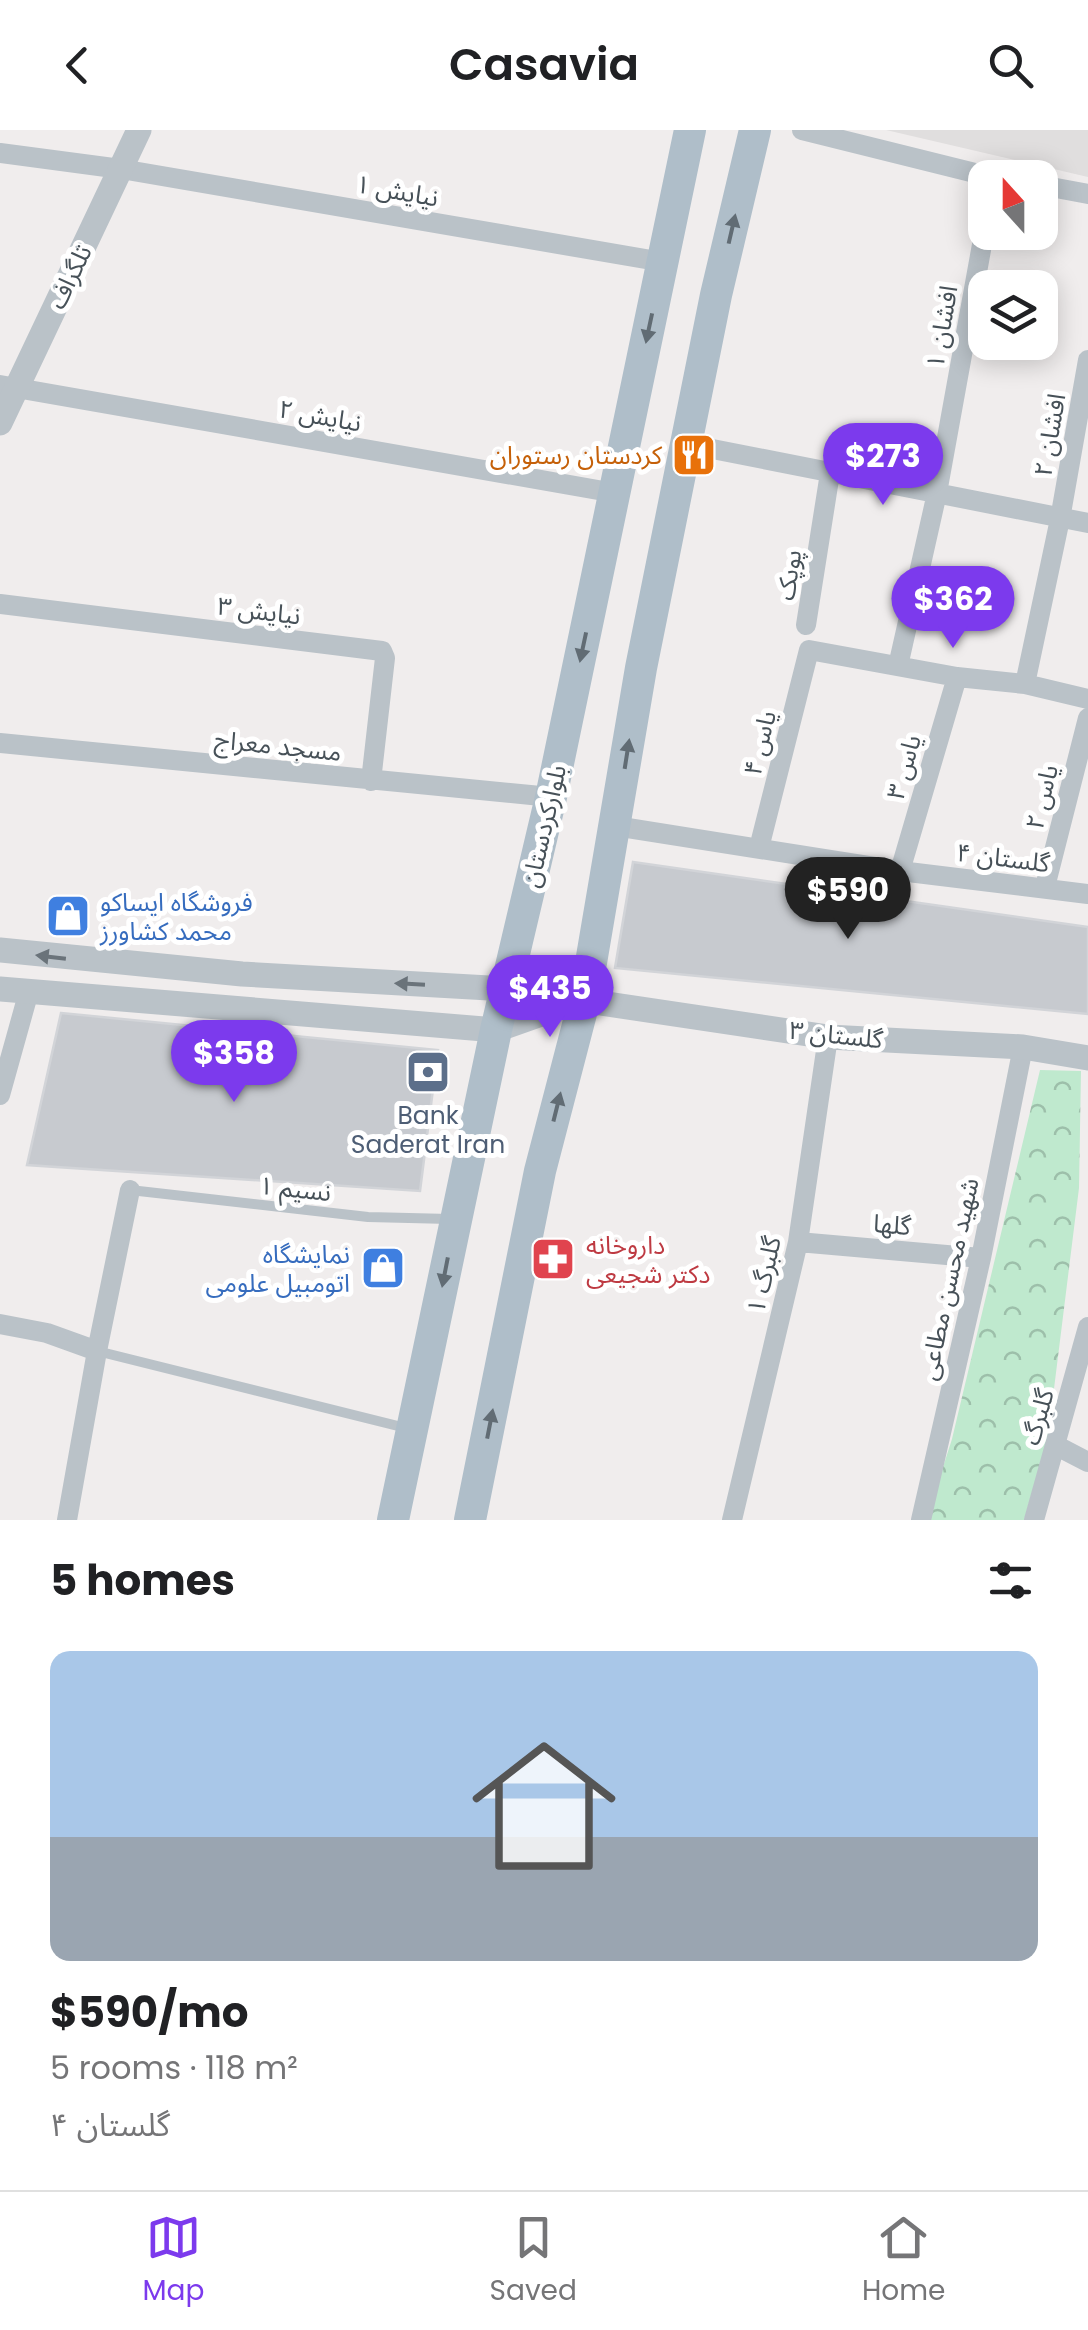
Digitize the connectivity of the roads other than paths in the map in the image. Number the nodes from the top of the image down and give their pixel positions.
1 (139, 130) edge
2 (690, 130) edge
3 (755, 130) edge
4 (802, 130) edge
5 (0, 153) edge
6 (121, 170) junction
7 (968, 170) edge
8 (1058, 188) edge
9 (1088, 194) edge
10 (981, 250) edge
11 (663, 262) junction
12 (1088, 360) edge
13 (9, 386) edge
14 (0, 423) edge
15 (687, 444) junction
16 (830, 473) junction
17 (615, 493) junction
18 (937, 493) junction
19 (1060, 518) junction
20 (1088, 523) edge
21 (0, 604) edge
22 (806, 626) dead end
23 (898, 666) junction
24 (957, 677) junction
25 (1024, 684) junction
26 (1088, 698) edge
27 (1088, 718) edge
28 (0, 742) edge
29 (371, 781) junction
30 (551, 798) junction
31 (615, 826) junction
32 (759, 848) junction
33 (900, 871) junction
34 (1046, 888) junction
35 (1088, 894) edge
36 (0, 950) edge
37 (89, 961) junction
38 (0, 989) edge
39 (507, 989) junction
40 (29, 991) junction
41 (80, 997) junction
42 (585, 998) junction
43 (496, 1030) junction
44 (828, 1037) junction
45 (1023, 1048) junction
46 (1088, 1058) edge
47 (0, 1095) edge
48 (130, 1190) joint
49 (456, 1219) junction
50 (798, 1242) junction
51 (981, 1258) junction
52 (0, 1324) edge
53 (1088, 1327) edge
54 (1088, 1335) edge
55 (96, 1351) junction
56 (414, 1430) junction
57 (1056, 1446) junction
58 (1088, 1462) edge
59 (67, 1520) edge
60 (393, 1520) edge
61 (470, 1520) edge
62 (732, 1520) edge
63 (921, 1520) edge
64 (1034, 1520) edge

1 - 6 street, تلگراف
2 - 11 main road, بلوارکردستان
15 -> 3 main road
4 - 7 street
5 - 6 street, نیایش ۱
6 - 11 street, نیایش ۱
6 - 13 street, تلگراف
8 - 9 street
10 - 18 street, افشان ۱
11 -> 17 main road, بلوارکردستان
12 - 19 street, افشان ۲
13 - 14 street, تلگراف
13 - 17 street, نیایش ۲
15 - 16 street
31 -> 15 main road
16 - 18 street
16 - 22 street, پوپک
17 -> 30 main road, بلوارکردستان
18 - 19 street
18 - 23 street, افشان ۱
19 - 20 street
19 - 25 street, افشان ۲
21 - 29 street, نیایش ۳
23 - 24 street
23 - 32 street, یاس ۴
24 - 25 street
24 - 33 street, یاس ۳
25 - 26 street
27 - 34 street, یاس ۲
28 - 29 street, مسجد معراج
29 - 30 street, مسجد معراج
30 - 39 main road, بلوارکردستان
31 - 32 street, گلستان ۴
31 - 42 main road
32 - 33 street, گلستان ۴
33 - 34 street, گلستان ۴
34 - 35 street, گلستان ۴
37 -> 36 street, گلستان ۳
39 -> 37 street, گلستان ۳
37 - 41 street
38 - 40 street
39 - 42 street, گلستان ۳
39 - 43 main road, بلوارکردستان
40 - 41 street
40 - 47 street
41 - 43 street
42 - 43 street
42 - 44 street, گلستان ۳
61 -> 42 main road
43 - 49 main road, بلوارکردستان
44 - 45 street, گلستان ۳
44 - 50 street, گلبرگ ۱
45 - 46 street, گلستان ۳
45 - 51 street, شهید محسن مطاعی
48 - 49 lane, نسیم ۱
48 - 55 street
49 -> 56 main road, بلوارکردستان
50 - 51 street, گلها
50 - 62 street, گلبرگ ۱
51 - 63 street, شهید محسن مطاعی
52 - 55 street
53 - 54 street, گلبرگ
54 - 57 street, گلبرگ
55 - 56 lane
55 - 59 street
56 - 60 main road, بلوارکردستان
57 - 58 street
57 - 64 street, گلبرگ

